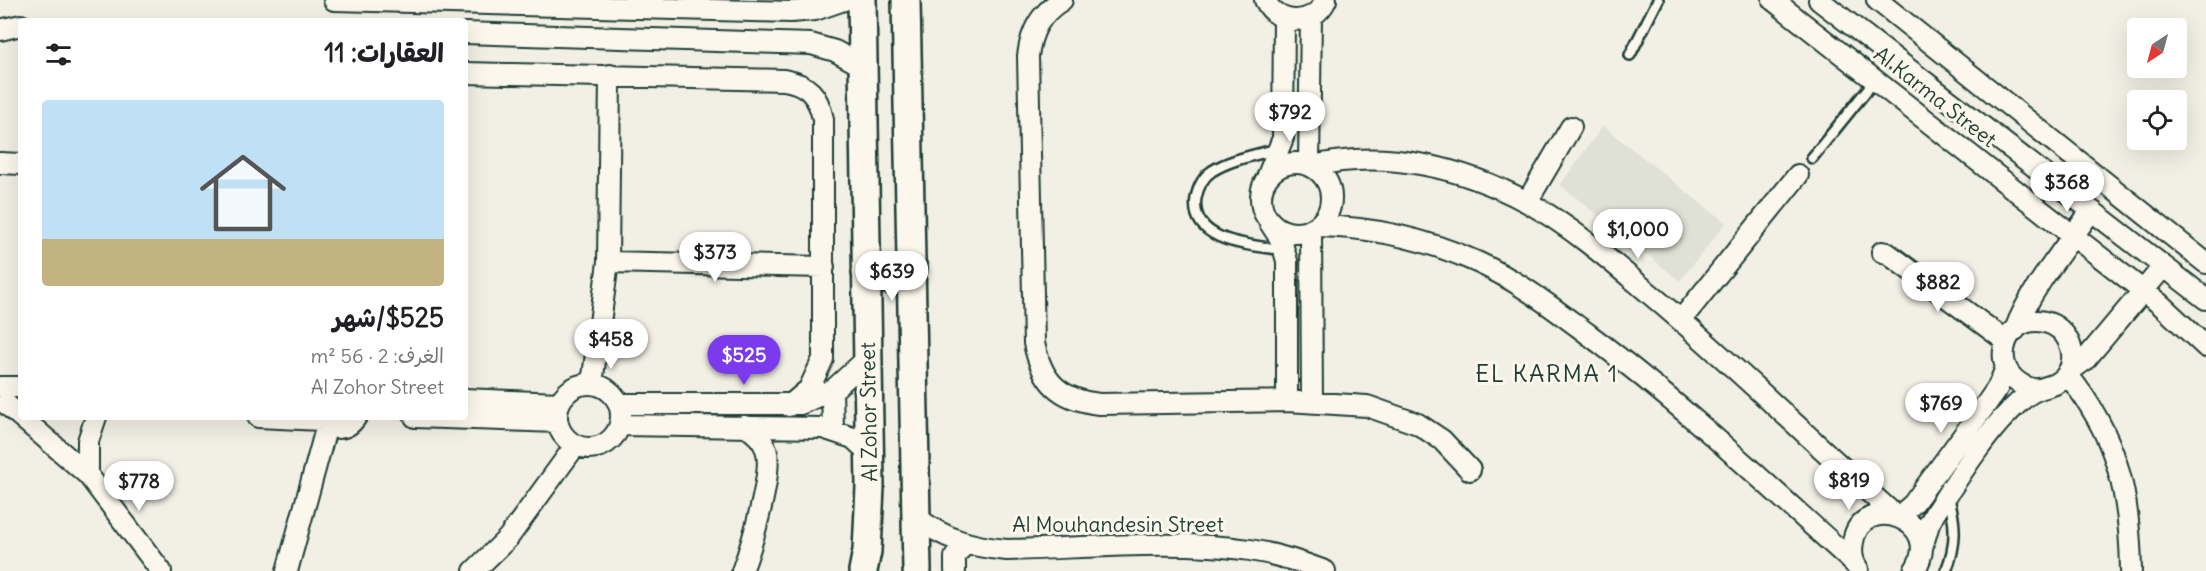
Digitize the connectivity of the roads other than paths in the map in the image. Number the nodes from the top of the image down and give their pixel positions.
1 (334, 0) edge
2 (844, 0) edge
3 (862, 0) edge
4 (906, 0) edge
5 (1062, 0) edge
6 (1265, 0) edge
7 (1326, 0) edge
8 (1658, 0) edge
9 (1773, 0) edge
10 (1818, 0) edge
11 (1883, 3) edge
12 (646, 4) edge
13 (670, 4) edge
14 (1311, 17) junction
15 (1284, 19) junction
16 (18, 26) edge
17 (0, 30) edge
18 (468, 33) edge
19 (647, 38) junction
20 (671, 39) junction
21 (1630, 55) dead end
22 (1893, 58) junction
23 (864, 67) junction
24 (468, 73) edge
25 (610, 75) junction
26 (1875, 80) junction
27 (1571, 127) dead end
28 (1280, 148) junction
29 (1812, 158) dead end
30 (0, 163) edge
31 (18, 164) edge
32 (1311, 165) junction
33 (1798, 175) dead end
34 (1267, 176) junction
35 (1527, 202) junction
36 (2091, 211) junction
37 (1269, 220) junction
38 (1315, 228) junction
39 (2073, 237) junction
40 (1285, 250) junction
41 (1882, 252) dead end
42 (608, 262) junction
43 (2206, 263) edge
44 (824, 267) junction
45 (2163, 267) junction
46 (913, 268) junction
47 (866, 272) junction
48 (2143, 291) junction
49 (2206, 299) edge
50 (1681, 320) junction
51 (2011, 335) junction
52 (2206, 347) edge
53 (869, 357) junction
54 (2006, 368) junction
55 (2067, 373) junction
56 (591, 384) junction
57 (18, 390) edge
58 (832, 390) junction
59 (2037, 390) junction
60 (468, 399) edge
61 (7, 400) edge
62 (1287, 401) junction
63 (1312, 402) junction
64 (619, 404) junction
65 (754, 405) junction
66 (789, 406) junction
67 (558, 412) junction
68 (468, 415) edge
69 (29, 420) edge
70 (95, 420) edge
71 (306, 420) edge
72 (353, 420) edge
73 (322, 421) edge
74 (620, 425) junction
75 (749, 426) junction
76 (833, 430) junction
77 (574, 446) junction
78 (869, 453) junction
79 (1470, 470) dead end
80 (88, 475) junction
81 (1948, 494) junction
82 (915, 516) junction
83 (1898, 516) junction
84 (508, 538) junction
85 (964, 544) junction
86 (1922, 548) junction
87 (1855, 568) edge
88 (161, 571) edge
89 (287, 571) edge
90 (474, 571) edge
91 (497, 571) edge
92 (742, 571) edge
93 (863, 571) edge
94 (917, 571) edge
95 (955, 571) edge
96 (1325, 571) edge
97 (1914, 571) edge
98 (1946, 571) edge
99 (2131, 571) edge

1 - 12 street
2 - 13 street
3 - 23 main road, Al Zohor Street
4 - 46 main road
5 - 62 street
6 - 15 street
7 - 14 street
8 - 21 lane
9 - 26 street, Al Karma Street
10 - 22 street, Al Karma Street
11 - 43 street
12 - 13 street
12 - 19 street
13 - 20 street
14 - 15 street
14 - 32 street
15 - 28 street
16 - 17 street
18 - 19 street
19 - 20 street
20 - 23 street
22 - 26 street
22 - 36 street, Al Karma Street
23 - 47 main road, Al Zohor Street
24 - 25 street
25 - 42 street
25 - 44 street
26 - 29 lane
26 - 39 street, Al Karma Street
27 - 35 street
28 - 34 street
28 - 40 lane
30 - 31 street
32 - 34 street
32 - 35 street
32 - 38 street
33 - 50 street
34 - 37 street
35 - 50 street
36 - 39 street
36 - 45 street, Al Karma Street
37 - 38 street
37 - 40 street
38 - 63 street
38 - 87 street
39 - 48 street, Al Karma Street
39 - 51 street
40 - 62 street
41 - 51 street
42 - 44 street
42 - 56 street
44 - 66 street
45 - 48 street
45 - 49 street, Al Karma Street
46 - 47 main road
46 - 82 main road
47 - 53 main road, Al Zohor Street
48 - 52 street, Al Karma Street
48 - 55 street
50 - 83 street
51 - 54 street
51 - 55 street
53 - 58 street
53 - 78 main road, Al Zohor Street
54 - 59 street
54 - 83 street
55 - 59 street
55 - 99 street
56 - 64 street
56 - 67 street
57 - 61 street
58 - 66 street
58 - 76 street
59 - 81 street
60 - 67 street
62 - 63 street
63 - 79 street
64 - 65 street
64 - 74 street
65 - 66 street
65 - 75 street
67 - 68 street
67 - 77 street
69 - 80 street
70 - 80 street
71 - 73 street
72 - 73 street
73 - 89 street
74 - 75 street
74 - 77 street
75 - 76 street
75 - 92 street
76 - 78 street
77 - 84 street
78 - 93 main road, Al Zohor Street
80 - 88 street
81 - 86 street
81 - 98 lane
82 - 85 street, Al Mouhandesin Street
82 - 94 main road
83 - 86 street
83 - 87 street
84 - 90 street
84 - 91 street
85 - 95 street
85 - 96 street, Al Mouhandesin Street
86 - 97 street

